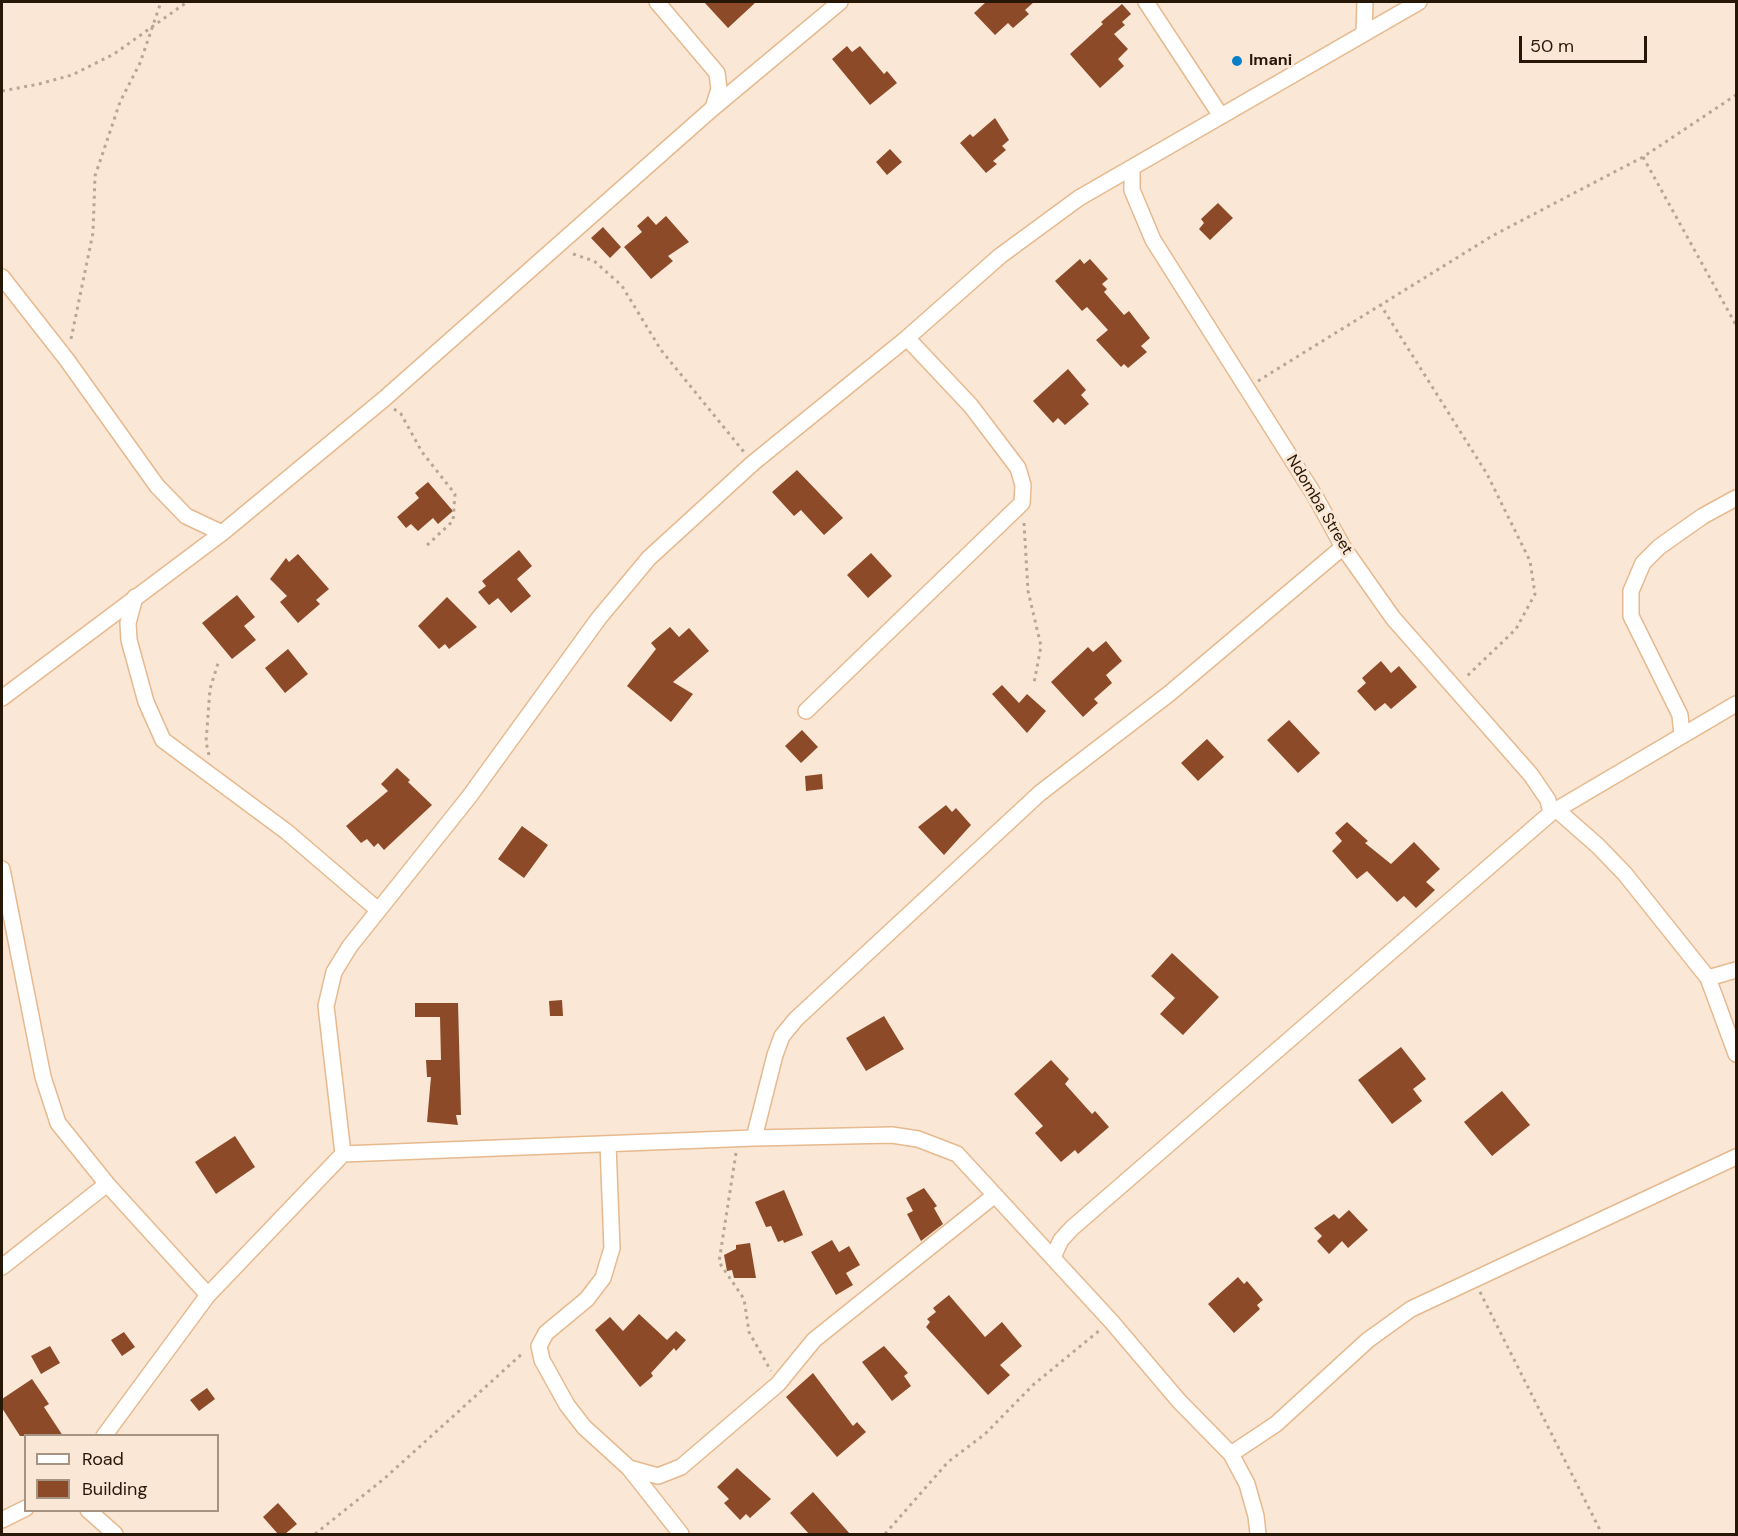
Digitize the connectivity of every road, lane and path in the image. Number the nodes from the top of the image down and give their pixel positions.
1 (187, 2) edge
2 (657, 2) edge
3 (840, 2) edge
4 (1146, 2) edge
5 (1365, 2) edge
6 (1419, 2) edge
7 (160, 3) edge
8 (152, 25) junction
9 (1364, 32) junction
10 (717, 73) junction
11 (746, 80) junction
12 (2, 91) edge
13 (1737, 95) edge
14 (713, 108) junction
15 (1221, 116) junction
16 (1643, 157) junction
17 (1132, 170) junction
18 (555, 247) junction
19 (2, 277) edge
20 (1379, 304) junction
21 (1737, 325) edge
22 (907, 338) junction
23 (67, 360) junction
24 (1246, 388) junction
25 (384, 399) junction
26 (753, 463) junction
27 (1737, 498) edge
28 (1022, 503) junction
29 (222, 532) junction
30 (1343, 547) junction
31 (424, 548) dead end
32 (135, 597) junction
33 (219, 660) dead end
34 (1034, 683) dead end
35 (1455, 690) junction
36 (2, 698) edge
37 (1737, 704) edge
38 (806, 711) dead end
39 (1682, 736) junction
40 (215, 777) junction
41 (1554, 812) junction
42 (2, 869) edge
43 (378, 910) junction
44 (1737, 970) edge
45 (1708, 978) junction
46 (1737, 1054) edge
47 (754, 1138) junction
48 (738, 1139) junction
49 (608, 1144) junction
50 (343, 1154) junction
51 (1737, 1157) edge
52 (107, 1184) junction
53 (995, 1195) junction
54 (1053, 1257) junction
55 (2, 1267) edge
56 (1473, 1280) junction
57 (208, 1295) junction
58 (1111, 1321) junction
59 (546, 1333) junction
60 (778, 1384) junction
61 (105, 1434) edge
62 (1231, 1454) junction
63 (629, 1468) junction
64 (24, 1509) edge
65 (90, 1512) edge
66 (2, 1520) edge
67 (115, 1534) edge
68 (315, 1534) edge
69 (681, 1534) edge
70 (885, 1534) edge
71 (1258, 1534) edge
72 (1602, 1534) edge

1 - 8 path
2 - 10 street
3 - 11 street
4 - 15 street
5 - 9 street
6 - 9 street
7 - 8 path
8 - 12 path
8 - 23 path
9 - 15 street
10 - 11 street
10 - 14 street
11 - 14 street
13 - 16 path
14 - 18 street
15 - 17 street
16 - 20 path
16 - 21 path
17 - 22 street
17 - 24 street, Ndomba Street
18 - 25 street
18 - 26 path
19 - 23 street
20 - 24 path
20 - 35 path
22 - 26 street
22 - 28 street
23 - 29 street
24 - 30 street, Ndomba Street
25 - 29 street
25 - 31 path
26 - 43 street
27 - 39 street
28 - 34 path
28 - 38 street
29 - 32 street
30 - 35 street, Ndomba Street
30 - 47 street
32 - 36 street
32 - 40 street
33 - 40 path
35 - 41 street, Ndomba Street
37 - 39 street
39 - 41 street
40 - 43 street
41 - 45 street
41 - 54 street
42 - 52 street
43 - 50 street
44 - 45 street
45 - 46 street
47 - 48 street
47 - 53 street
48 - 49 street
48 - 60 path
49 - 50 street
49 - 59 street
50 - 57 street
51 - 56 street
52 - 55 street
52 - 57 street
53 - 54 street
53 - 60 street
54 - 58 street
56 - 62 street
56 - 72 path
57 - 61 street
58 - 62 street
58 - 70 path
59 - 63 street
59 - 68 path
60 - 63 street
62 - 71 street
63 - 69 street
64 - 66 street
65 - 67 street

